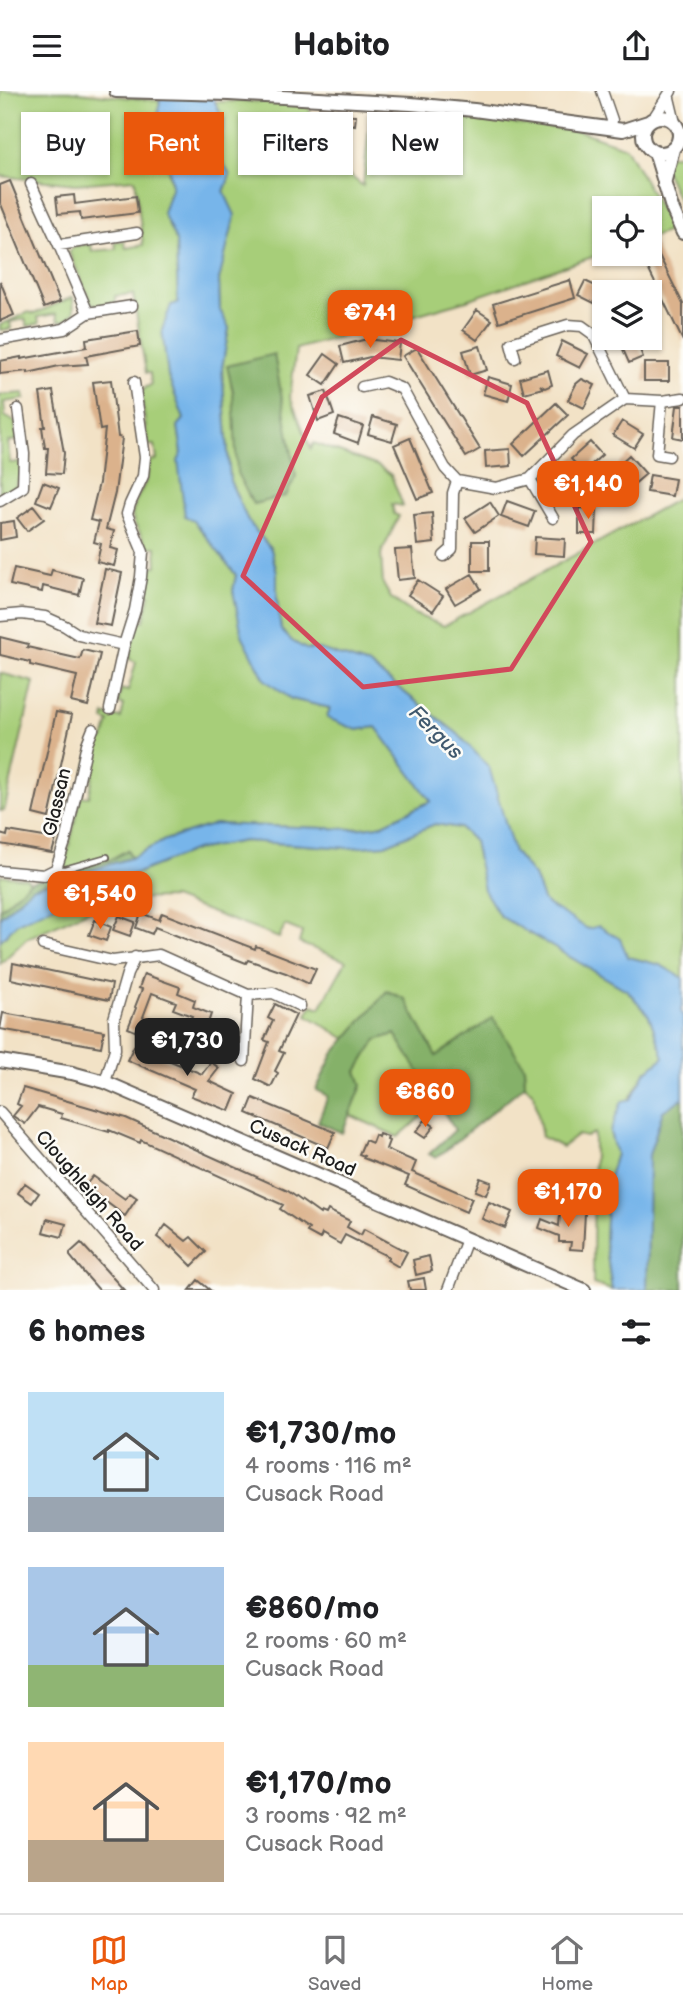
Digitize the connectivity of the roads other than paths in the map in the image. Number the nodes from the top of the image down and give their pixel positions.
1 (116, 91) edge
2 (602, 91) edge
3 (670, 94) edge
4 (650, 120) junction
5 (679, 127) edge
6 (617, 129) junction
7 (678, 146) edge
8 (650, 149) junction
9 (31, 184) dead end
10 (664, 184) junction
11 (137, 233) dead end
12 (683, 233) edge
13 (59, 245) junction
14 (132, 306) dead end
15 (88, 313) junction
16 (0, 340) edge
17 (516, 358) dead end
18 (134, 382) dead end
19 (362, 387) dead end
20 (683, 398) edge
21 (625, 399) junction
22 (662, 401) junction
23 (18, 409) dead end
24 (669, 456) dead end
25 (530, 479) junction
26 (457, 481) junction
27 (0, 501) edge
28 (553, 518) dead end
29 (444, 556) dead end
30 (0, 616) edge
31 (124, 645) junction
32 (110, 709) dead end
33 (93, 729) dead end
34 (107, 857) dead end
35 (56, 869) junction
36 (0, 871) edge
37 (65, 937) dead end
38 (43, 945) dead end
39 (61, 950) junction
40 (135, 957) junction
41 (248, 995) junction
42 (300, 1006) dead end
43 (0, 1061) edge
44 (244, 1061) dead end
45 (105, 1082) junction
46 (0, 1112) edge
47 (467, 1239) junction
48 (154, 1290) edge
49 (447, 1290) edge
50 (584, 1290) edge

1 - 6 street
2 - 6 street
3 - 4 street
3 - 5 street
4 - 5 street
4 - 6 street
4 - 8 street
5 - 7 street
6 - 8 street
7 - 8 street
7 - 10 street
8 - 10 street
9 - 13 street
10 - 12 street
11 - 13 street
13 - 15 street
14 - 15 street
15 - 16 street
17 - 21 street
18 - 31 street
19 - 26 street
20 - 22 street
21 - 22 street
21 - 25 street
22 - 24 street
23 - 27 street
25 - 26 street
25 - 28 street
26 - 29 street
30 - 31 street
31 - 32 street
33 - 35 street, Glassan
34 - 35 lane
35 - 36 street
37 - 39 street
38 - 39 street
39 - 40 street
40 - 41 street
40 - 45 street
41 - 42 street
41 - 44 street
43 - 45 street, Cusack Road
45 - 47 street, Cusack Road
46 - 48 street, Cloughleigh Road
47 - 49 street
47 - 50 street, Cusack Road

